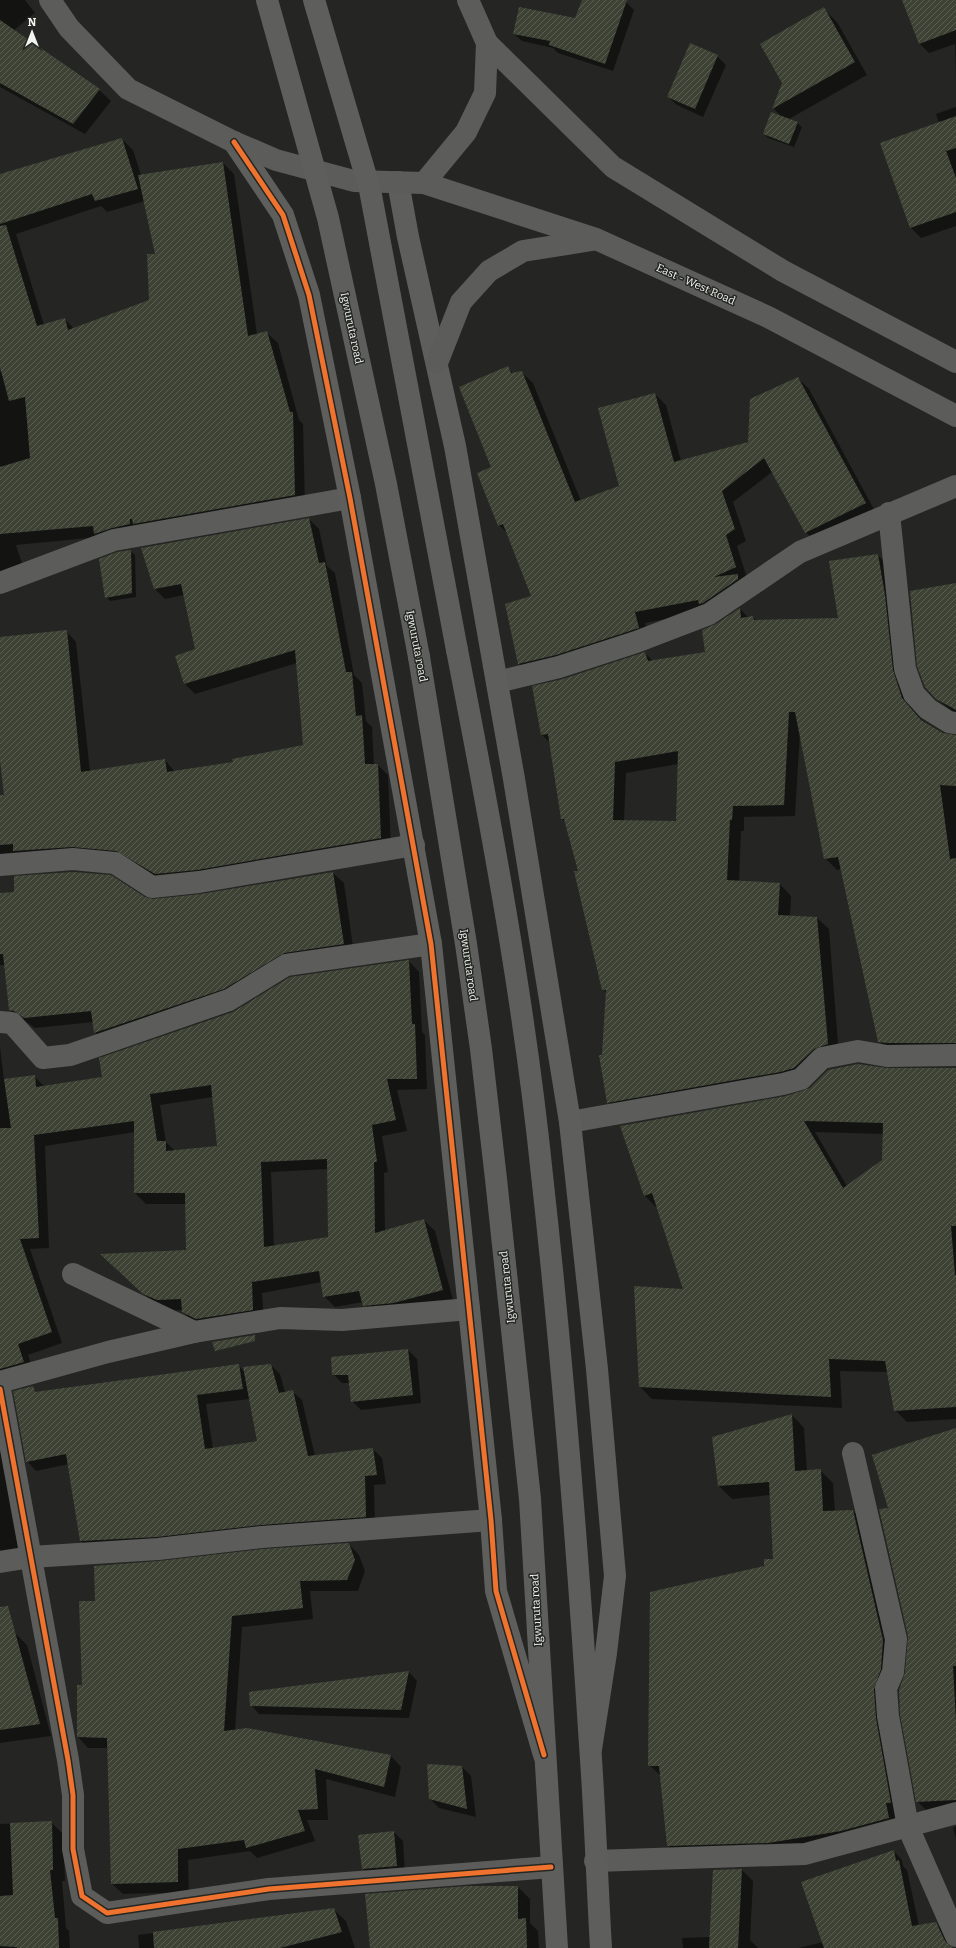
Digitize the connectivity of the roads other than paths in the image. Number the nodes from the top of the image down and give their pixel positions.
1 (50, 0) edge
2 (68, 0) edge
3 (267, 0) edge
4 (314, 0) edge
5 (468, 0) edge
6 (69, 28) junction
7 (487, 43) junction
8 (234, 142) junction
9 (398, 182) junction
10 (424, 183) junction
11 (596, 239) junction
12 (956, 362) edge
13 (437, 363) junction
14 (956, 416) edge
15 (956, 486) edge
16 (350, 498) junction
17 (889, 514) junction
18 (0, 583) edge
19 (497, 682) junction
20 (956, 723) edge
21 (414, 845) junction
22 (0, 864) edge
23 (431, 944) junction
24 (0, 1022) edge
25 (956, 1055) edge
26 (570, 1122) junction
27 (74, 1274) dead end
28 (469, 1309) junction
29 (194, 1332) junction
30 (0, 1382) edge
31 (0, 1389) edge
32 (853, 1453) dead end
33 (491, 1520) junction
34 (31, 1557) junction
35 (0, 1562) edge
36 (591, 1749) junction
37 (544, 1756) junction
38 (956, 1813) edge
39 (908, 1827) junction
40 (595, 1861) junction
41 (551, 1866) junction
42 (956, 1936) edge
43 (557, 1948) edge
44 (601, 1948) edge

1 - 6 main road
2 - 6 main road
3 - 37 main road, Igwuruta road, bridge
4 - 36 main road, bridge
5 - 7 main road
6 - 8 main road, East - West Road
7 - 10 main road
7 - 12 main road
8 - 9 main road, East - West Road
8 - 16 main road
9 - 10 main road, East - West Road
9 - 13 main road
10 - 11 main road, East - West Road
11 - 13 main road
11 - 14 main road, East - West Road
13 - 19 main road
15 - 17 street
16 - 18 street
16 - 21 main road
17 - 19 street
17 - 20 street
19 - 26 main road
21 - 22 street
21 - 23 main road
23 - 24 street
23 - 28 main road
25 - 26 street
26 - 36 main road
27 - 29 street
28 - 29 street
28 - 33 main road
29 - 30 street
31 - 34 street
32 - 39 street
33 - 34 street
33 - 37 main road
34 - 35 street
34 - 41 street
36 - 40 main road
37 - 41 main road, Igwuruta road
38 - 39 street
39 - 40 street
39 - 42 street
40 - 44 main road
41 - 43 main road, Igwuruta road

